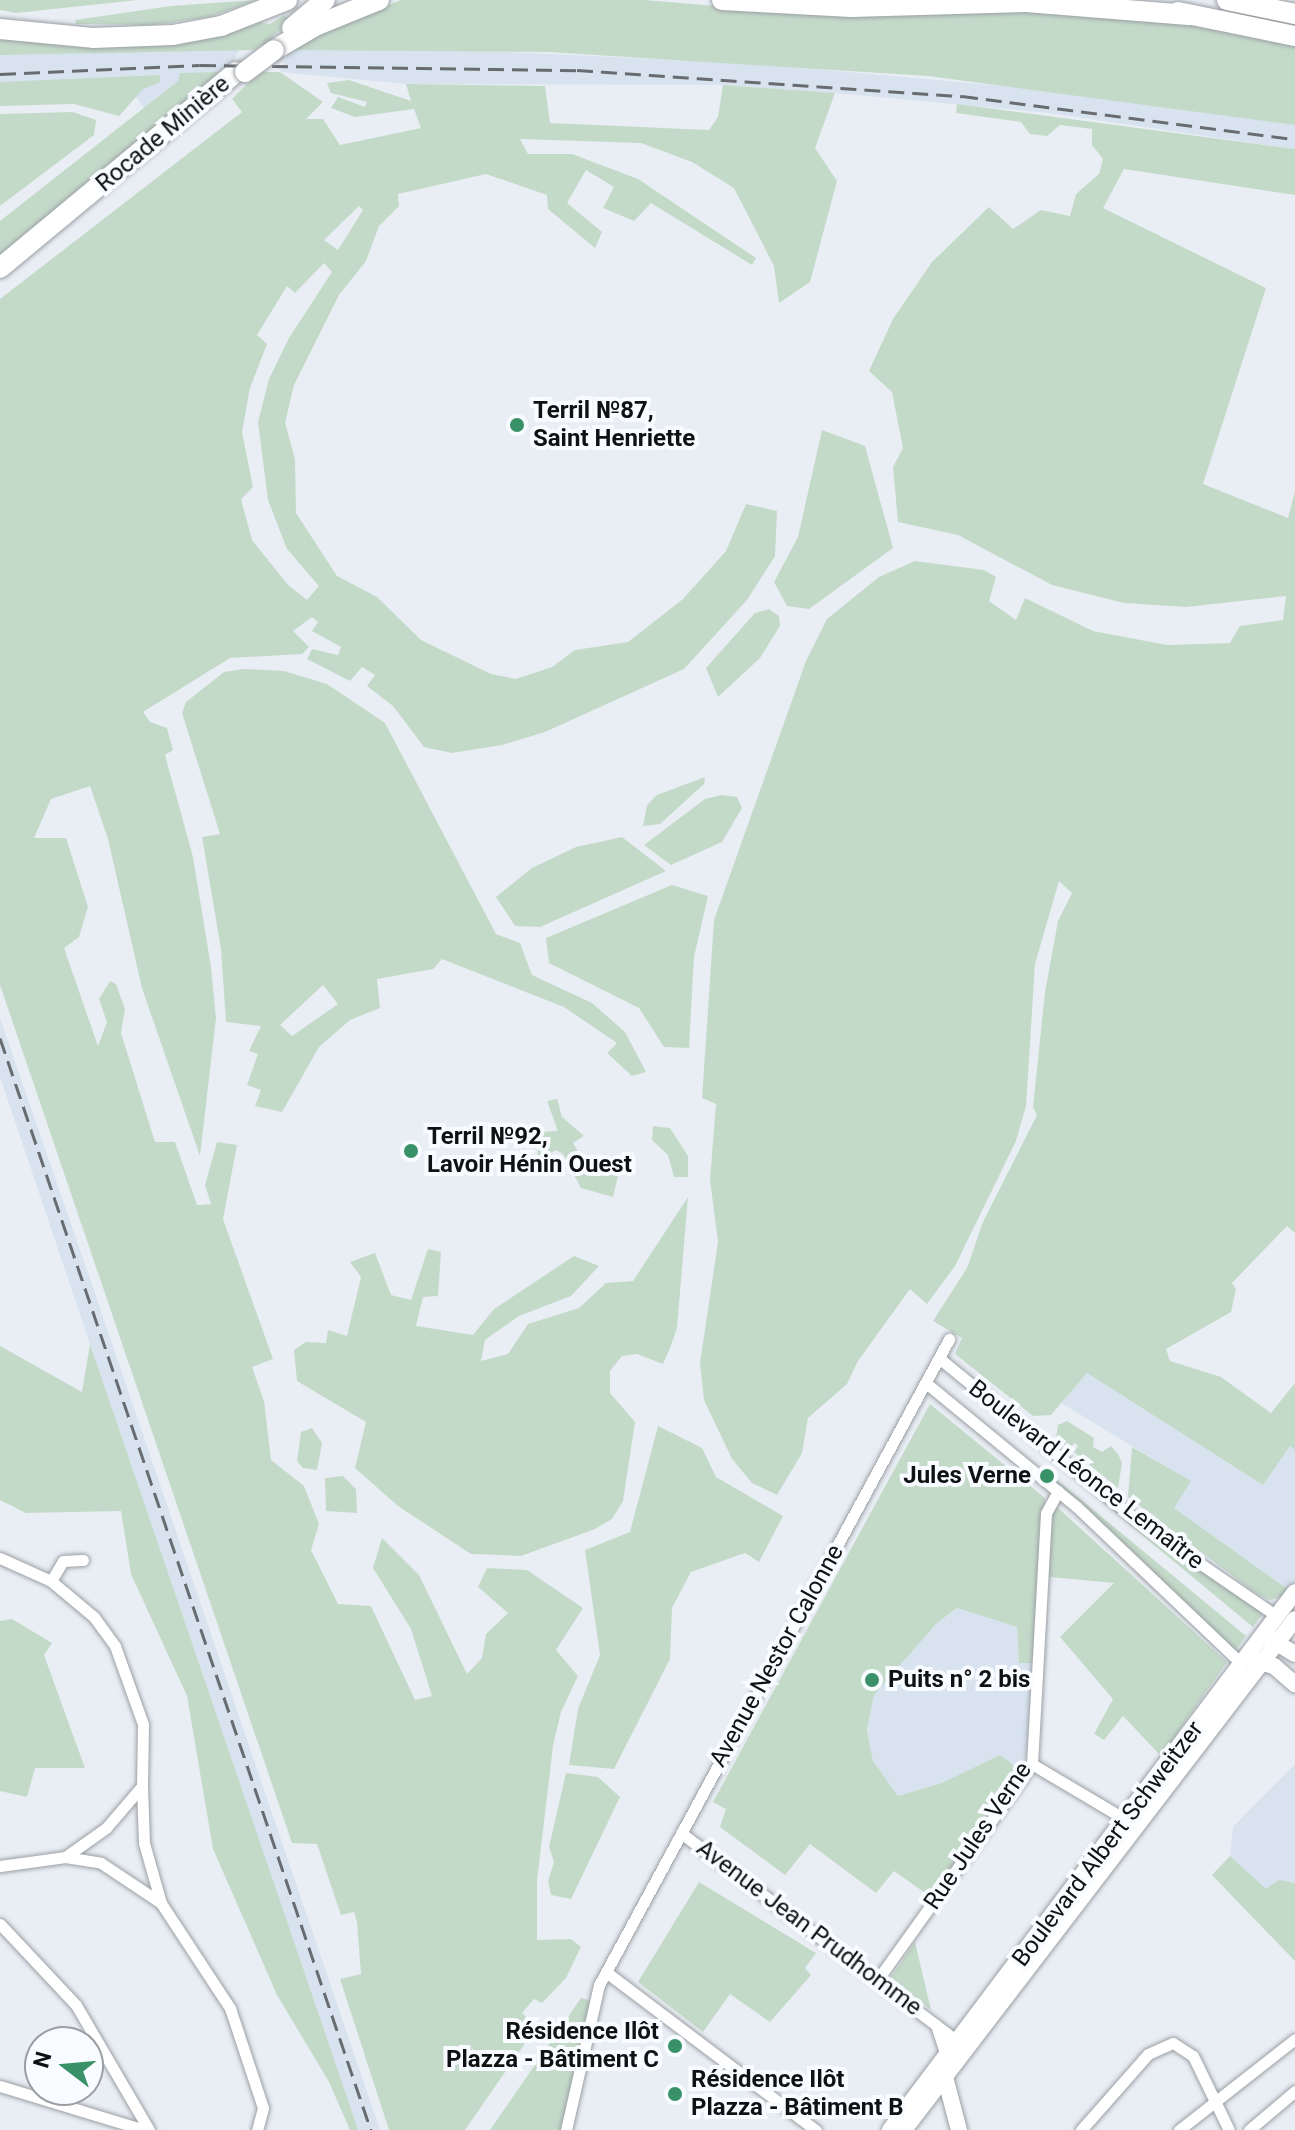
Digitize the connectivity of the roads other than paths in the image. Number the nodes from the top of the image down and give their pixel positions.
1 (287, 0) edge
2 (325, 0) edge
3 (379, 0) edge
4 (722, 0) edge
5 (1120, 0) edge
6 (1227, 0) edge
7 (1295, 14) edge
8 (1188, 15) junction
9 (0, 29) edge
10 (1295, 36) edge
11 (269, 50) junction
12 (0, 268) edge
13 (949, 1339) dead end
14 (939, 1358) junction
15 (926, 1383) junction
16 (1058, 1491) junction
17 (0, 1558) edge
18 (83, 1560) dead end
19 (51, 1581) junction
20 (1295, 1592) edge
21 (1295, 1605) edge
22 (1295, 1619) edge
23 (1272, 1631) junction
24 (1295, 1654) edge
25 (1251, 1661) junction
26 (1295, 1684) edge
27 (1032, 1764) junction
28 (142, 1786) junction
29 (1131, 1823) junction
30 (681, 1833) junction
31 (65, 1857) junction
32 (0, 1866) edge
33 (161, 1903) junction
34 (0, 1924) edge
35 (606, 1972) junction
36 (878, 1979) junction
37 (936, 2025) junction
38 (1295, 2039) edge
39 (957, 2041) junction
40 (946, 2056) junction
41 (941, 2077) junction
42 (0, 2086) edge
43 (1295, 2091) edge
44 (923, 2096) junction
45 (1215, 2102) junction
46 (958, 2124) edge
47 (566, 2127) edge
48 (147, 2130) edge
49 (257, 2130) edge
50 (816, 2130) edge
51 (890, 2130) edge
52 (904, 2130) edge
53 (1081, 2130) edge
54 (1179, 2130) edge
55 (1229, 2130) edge
56 (1249, 2130) edge

1 - 9 highway
2 - 11 highway, Rocade Minière
3 - 11 highway
4 - 8 highway
5 - 8 highway
6 - 7 highway
8 - 10 highway
11 - 12 highway, Rocade Minière, bridge
13 - 14 street, Avenue Nestor Calonne
14 - 15 street, Avenue Nestor Calonne
14 - 23 street, Boulevard Léonce Lemaître
15 - 16 street, Boulevard Léonce Lemaître
15 - 30 street, Avenue Nestor Calonne
16 - 25 street, Boulevard Léonce Lemaître
16 - 27 street, Rue Jules Verne
17 - 19 street
18 - 19 street
19 - 28 street
20 - 23 main road, Boulevard Albert Schweitzer
21 - 23 main road
22 - 23 main road, Boulevard Albert Schweitzer
23 - 24 main road
23 - 25 main road, Boulevard Albert Schweitzer
23 - 25 main road, Boulevard Albert Schweitzer
25 - 26 main road
25 - 29 main road, Boulevard Albert Schweitzer
25 - 29 main road, Boulevard Albert Schweitzer
27 - 29 street
27 - 36 street, Rue Jules Verne
28 - 31 street
28 - 33 street
29 - 39 main road, Boulevard Albert Schweitzer
29 - 41 main road, Boulevard Albert Schweitzer
30 - 35 street, Avenue Nestor Calonne
30 - 36 street, Avenue Jean Prudhomme
31 - 32 street
31 - 33 street
33 - 49 street
34 - 48 street
35 - 47 street, Avenue Nestor Calonne
35 - 50 street
36 - 37 street, Avenue Jean Prudhomme
37 - 39 street, Avenue Jean Prudhomme
37 - 40 street, Avenue Jean Prudhomme
38 - 45 street
39 - 40 main road, Boulevard Albert Schweitzer
39 - 41 main road
40 - 41 main road
40 - 44 main road, Boulevard Albert Schweitzer
41 - 44 main road, Boulevard Albert Schweitzer
41 - 46 main road
42 - 48 street
43 - 56 street
44 - 46 main road
44 - 51 main road, Boulevard Albert Schweitzer
44 - 52 main road, Boulevard Albert Schweitzer
45 - 53 street
45 - 54 street
45 - 55 street

